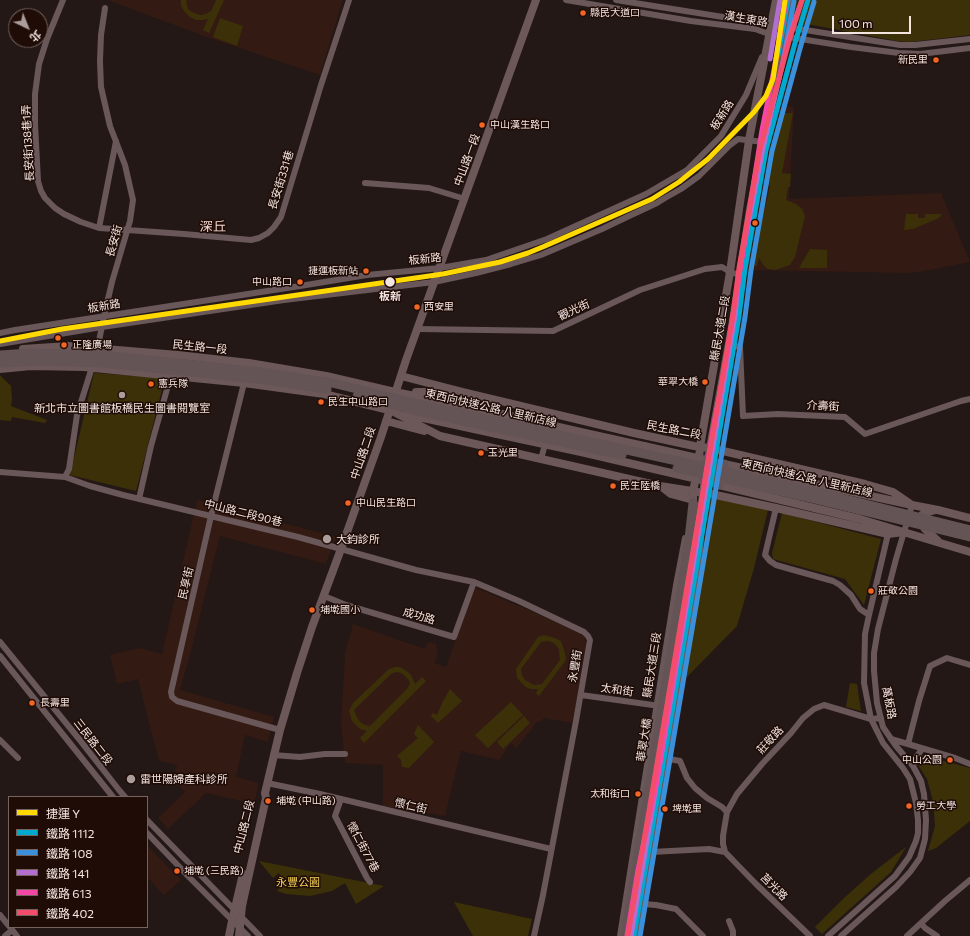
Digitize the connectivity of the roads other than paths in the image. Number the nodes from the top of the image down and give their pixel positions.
1 (63, 0) edge
2 (348, 0) edge
3 (536, 0) edge
4 (566, 0) edge
5 (616, 0) edge
6 (776, 0) edge
7 (790, 0) edge
8 (105, 8) dead end
9 (771, 24) junction
10 (787, 27) junction
11 (770, 34) junction
12 (786, 36) junction
13 (970, 39) edge
14 (767, 46) junction
15 (970, 48) edge
16 (749, 140) junction
17 (116, 141) junction
18 (763, 142) junction
19 (366, 183) dead end
20 (465, 199) junction
21 (99, 228) junction
22 (128, 229) junction
23 (443, 259) joint
24 (440, 268) junction
25 (730, 272) junction
26 (740, 275) junction
27 (434, 282) junction
28 (104, 316) junction
29 (102, 327) junction
30 (418, 329) junction
31 (0, 333) edge
32 (0, 344) edge
33 (729, 345) junction
34 (98, 348) junction
35 (0, 351) edge
36 (0, 355) edge
37 (0, 363) edge
38 (249, 363) junction
39 (92, 368) junction
40 (0, 369) edge
41 (171, 375) junction
42 (401, 376) junction
43 (244, 383) junction
44 (395, 392) junction
45 (463, 392) junction
46 (970, 400) edge
47 (390, 410) junction
48 (552, 414) junction
49 (386, 421) junction
50 (440, 436) junction
51 (700, 447) junction
52 (710, 448) junction
53 (541, 459) junction
54 (724, 464) junction
55 (683, 466) junction
56 (702, 470) junction
57 (0, 472) edge
58 (65, 477) junction
59 (719, 484) junction
60 (660, 486) junction
61 (693, 491) junction
62 (703, 492) junction
63 (139, 498) junction
64 (696, 502) junction
65 (912, 505) junction
66 (776, 508) junction
67 (938, 510) junction
68 (211, 516) junction
69 (970, 518) edge
70 (970, 530) edge
71 (889, 531) junction
72 (904, 532) junction
73 (970, 537) edge
74 (941, 544) junction
75 (341, 549) junction
76 (691, 549) junction
77 (970, 552) edge
78 (474, 582) junction
79 (324, 596) junction
80 (869, 615) junction
81 (0, 642) edge
82 (0, 656) edge
83 (970, 665) edge
84 (580, 695) junction
85 (656, 706) junction
86 (674, 708) junction
87 (881, 718) junction
88 (871, 719) junction
89 (280, 730) junction
90 (891, 739) junction
91 (0, 740) edge
92 (908, 744) junction
93 (922, 749) junction
94 (345, 754) dead end
95 (274, 755) junction
96 (648, 756) junction
97 (18, 758) dead end
98 (666, 758) junction
99 (970, 764) edge
100 (913, 766) junction
101 (267, 783) junction
102 (265, 793) junction
103 (112, 796) edge
104 (124, 796) edge
105 (341, 799) junction
106 (727, 812) junction
107 (148, 821) edge
108 (148, 834) edge
109 (551, 849) junction
110 (651, 852) junction
111 (725, 852) junction
112 (970, 880) edge
113 (370, 882) dead end
114 (643, 904) junction
115 (234, 911) junction
116 (0, 915) edge
117 (241, 917) junction
118 (232, 921) junction
119 (729, 921) dead end
120 (921, 923) junction
121 (8, 925) edge
122 (10, 928) edge
123 (239, 932) edge
124 (5, 936) edge
125 (17, 936) edge
126 (229, 936) edge
127 (248, 936) edge
128 (260, 936) edge
129 (534, 936) edge
130 (620, 936) edge
131 (625, 936) edge
132 (632, 936) edge
133 (637, 936) edge
134 (703, 936) edge
135 (733, 936) edge
136 (810, 936) edge
137 (828, 936) edge
138 (841, 936) edge
139 (907, 936) edge
140 (937, 936) edge

1 - 21 street, 長安街138巷1弄
2 - 22 street, 長安街331巷
3 - 20 main road, 中山路一段
4 - 11 street, 漢生東路
5 - 9 street, 漢生東路
6 - 9 main road, 縣民大道二段
7 - 10 main road, 縣民大道二段
8 - 17 street, 長安街
9 - 10 street, 漢生東路
9 - 11 main road, 縣民大道二段
10 - 12 main road, 縣民大道二段
10 - 13 street, 漢生東路
11 - 12 street, 漢生東路
11 - 14 main road, 縣民大道二段
12 - 15 street, 漢生東路
12 - 18 main road, 縣民大道二段
14 - 16 main road, 縣民大道二段
14 - 24 street, 板新路
16 - 18 street, 板新路
16 - 25 main road, 縣民大道二段
16 - 27 street, 板新路
17 - 21 street, 長安街
17 - 22 street, 長安街
18 - 26 main road, 縣民大道二段
19 - 20 street
20 - 23 main road, 中山路一段
21 - 22 street, 長安街138巷1弄
22 - 28 street, 長安街
23 - 24 main road, 中山路二段
24 - 27 main road, 中山路二段
24 - 28 street, 板新路
25 - 26 street, 觀光街
25 - 30 street, 觀光街
25 - 51 main road, 縣民大道二段
26 - 33 main road, 縣民大道二段
27 - 29 street, 板新路
27 - 30 main road, 中山路二段
28 - 29 street, 長安街
28 - 31 street, 板新路
29 - 32 street, 板新路
29 - 34 street, 長安街
30 - 42 main road, 中山路二段
33 - 46 street, 介壽街
33 - 52 main road, 縣民大道二段
34 - 35 main road, 民生路一段
34 - 38 main road, 民生路一段
34 - 39 street, 長安街
36 - 55 highway, 東西向快速公路 八里新店線, bridge
37 - 55 highway, 東西向快速公路 八里新店線, bridge
38 - 43 street, 民享街
38 - 44 main road, 民生路一段
39 - 40 main road
39 - 41 main road
39 - 58 street, 長安街
41 - 43 main road
41 - 63 street
42 - 44 main road, 中山路二段
42 - 45 main road, 民生路二段
43 - 47 main road
43 - 68 street, 民享街
44 - 45 main road, 民生路二段
44 - 47 main road, 中山路二段
44 - 54 main road, bridge
45 - 48 main road, 民生路二段
47 - 49 main road, 中山路二段
47 - 50 main road
47 - 59 main road, bridge
48 - 51 main road, 民生路二段
48 - 53 street
49 - 50 main road
49 - 75 main road, 中山路二段
50 - 53 main road
51 - 52 main road, 民生路二段
51 - 56 main road, 縣民大道二段
52 - 56 main road, 縣民大道二段
52 - 65 main road, 民生路二段
53 - 60 main road
54 - 55 highway, bridge
54 - 65 main road
55 - 59 highway, bridge
55 - 70 highway, 東西向快速公路 八里新店線, bridge
55 - 73 highway, 東西向快速公路 八里新店線, bridge
56 - 61 main road, 縣民大道三段
56 - 62 main road, 縣民大道三段
57 - 58 street, 中山路二段90巷
58 - 63 street, 中山路二段90巷
59 - 71 main road
60 - 61 main road
60 - 64 main road
61 - 62 main road
61 - 64 main road, 縣民大道三段
62 - 64 main road, 縣民大道三段
62 - 66 main road
63 - 68 street, 中山路二段90巷
64 - 76 highway
64 - 85 street, 縣民大道三段
64 - 86 street, 縣民大道三段
65 - 67 main road, 民生路二段
65 - 72 street, 萬板路
66 - 71 main road
66 - 80 street
67 - 69 main road, 民生路二段
67 - 74 main road
68 - 75 street, 中山路二段90巷
68 - 89 street, 民享街
71 - 72 main road
71 - 80 street, 萬板路
72 - 74 main road
72 - 87 street, 萬板路
74 - 77 main road
75 - 78 street, 永豐街
75 - 79 main road, 中山路二段
76 - 131 highway, 華翠大橋, bridge
76 - 132 highway, 華翠大橋, bridge
78 - 79 street, 成功路
78 - 84 street, 永豐街
79 - 89 main road, 中山路二段
80 - 88 street, 萬板路
81 - 104 street, 三民路二段
82 - 103 street, 三民路二段
83 - 92 street
84 - 85 street, 太和街
84 - 109 street, 永豐街
85 - 86 street, 太和街
85 - 96 street, 縣民大道三段
86 - 98 street, 縣民大道三段
87 - 88 street, 莊敬路
87 - 90 street, 萬板路
88 - 106 street, 莊敬路
88 - 137 street, 萬板路
89 - 95 main road, 中山路二段
90 - 92 street
90 - 100 street, 萬板路
91 - 97 street
92 - 93 street
93 - 99 street
93 - 100 street
94 - 95 street
95 - 101 main road, 中山路二段
96 - 98 street
96 - 130 street, 縣民大道三段
98 - 106 street
98 - 110 street, 縣民大道三段
100 - 138 street, 萬板路
101 - 102 main road, 中山路二段
101 - 105 street, 懷仁街
102 - 115 main road, 中山路二段
102 - 117 main road, 中山路二段
105 - 109 street, 懷仁街
105 - 113 street, 懷仁街77巷
106 - 111 street, 莊敬路
107 - 115 street
108 - 118 street
109 - 129 street, 永豐街
110 - 111 street
110 - 114 street, 縣民大道三段
111 - 136 street, 莒光路
112 - 120 street
114 - 133 street, 縣民大道三段
114 - 134 street
115 - 117 street
115 - 118 main road, 中山路二段
116 - 121 street
117 - 123 main road, 中山路二段
117 - 128 street
118 - 123 street
118 - 126 main road, 中山路二段
119 - 135 street
120 - 139 street
120 - 140 street
122 - 124 street
122 - 125 street
123 - 127 street

